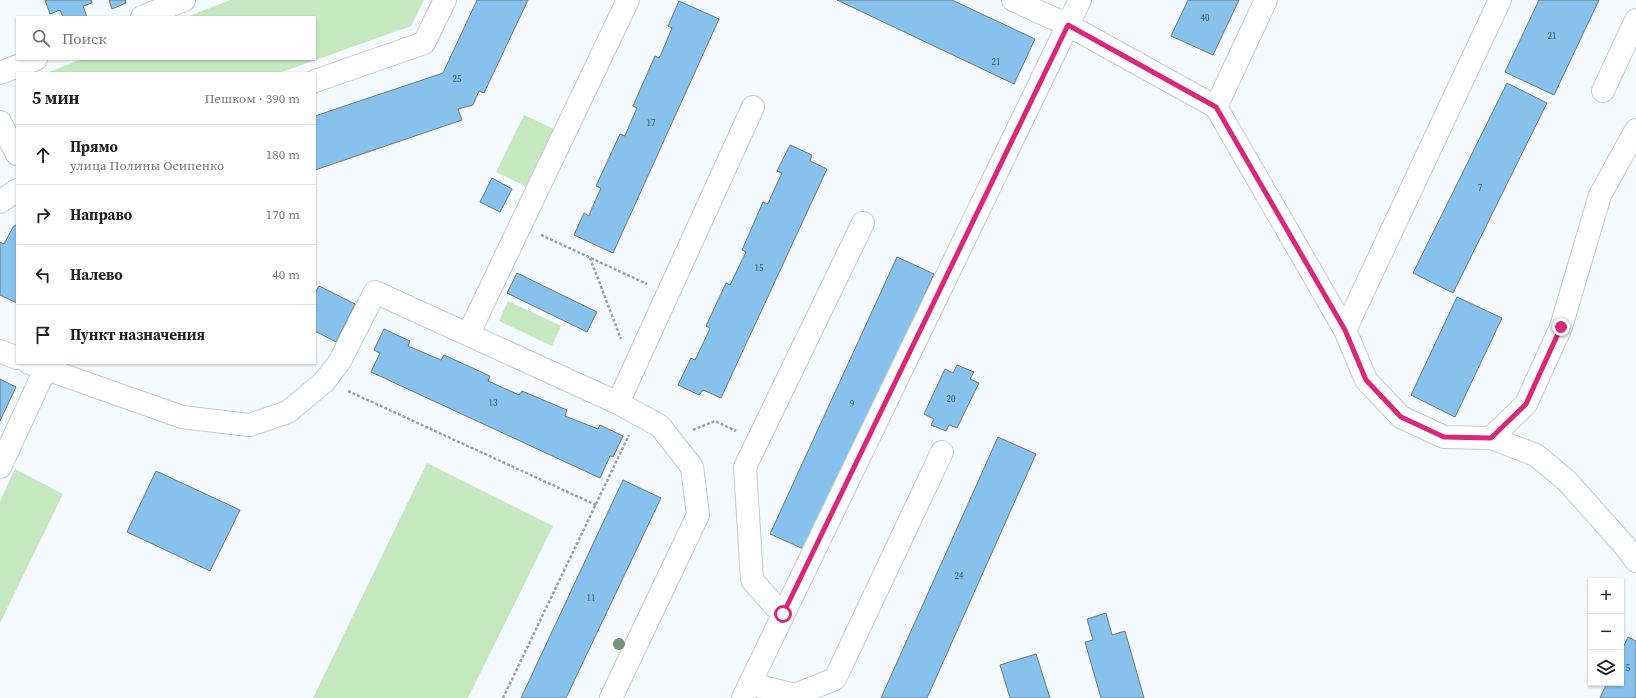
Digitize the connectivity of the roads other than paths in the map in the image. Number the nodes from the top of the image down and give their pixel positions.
1 (184, 0) edge
2 (445, 0) edge
3 (628, 0) edge
4 (1013, 0) edge
5 (1080, 0) edge
6 (1266, 0) edge
7 (1500, 0) edge
8 (144, 16) edge
9 (1636, 20) edge
10 (1068, 25) junction
11 (33, 60) edge
12 (0, 73) edge
13 (316, 81) edge
14 (1603, 91) dead end
15 (753, 107) dead end
16 (1216, 107) junction
17 (0, 122) edge
18 (1636, 132) edge
19 (16, 152) edge
20 (16, 191) edge
21 (0, 202) edge
22 (863, 223) dead end
23 (1345, 330) junction
24 (469, 333) junction
25 (0, 351) edge
26 (16, 358) edge
27 (37, 366) edge
28 (618, 403) junction
29 (1491, 438) junction
30 (942, 452) dead end
31 (0, 467) edge
32 (1636, 561) edge
33 (783, 614) junction
34 (746, 691) edge
35 (611, 698) edge

1 - 8 street
2 - 13 street
3 - 24 street
4 - 10 street
5 - 10 street
6 - 16 street
7 - 23 street
9 - 14 street
10 - 16 street
10 - 33 street
11 - 12 street
15 - 28 street
16 - 23 street
17 - 19 street
18 - 29 street
20 - 21 street
22 - 33 street
23 - 29 street
24 - 27 street
24 - 28 street
25 - 26 street
27 - 31 street
28 - 35 street
29 - 32 street
30 - 34 street
33 - 34 street

